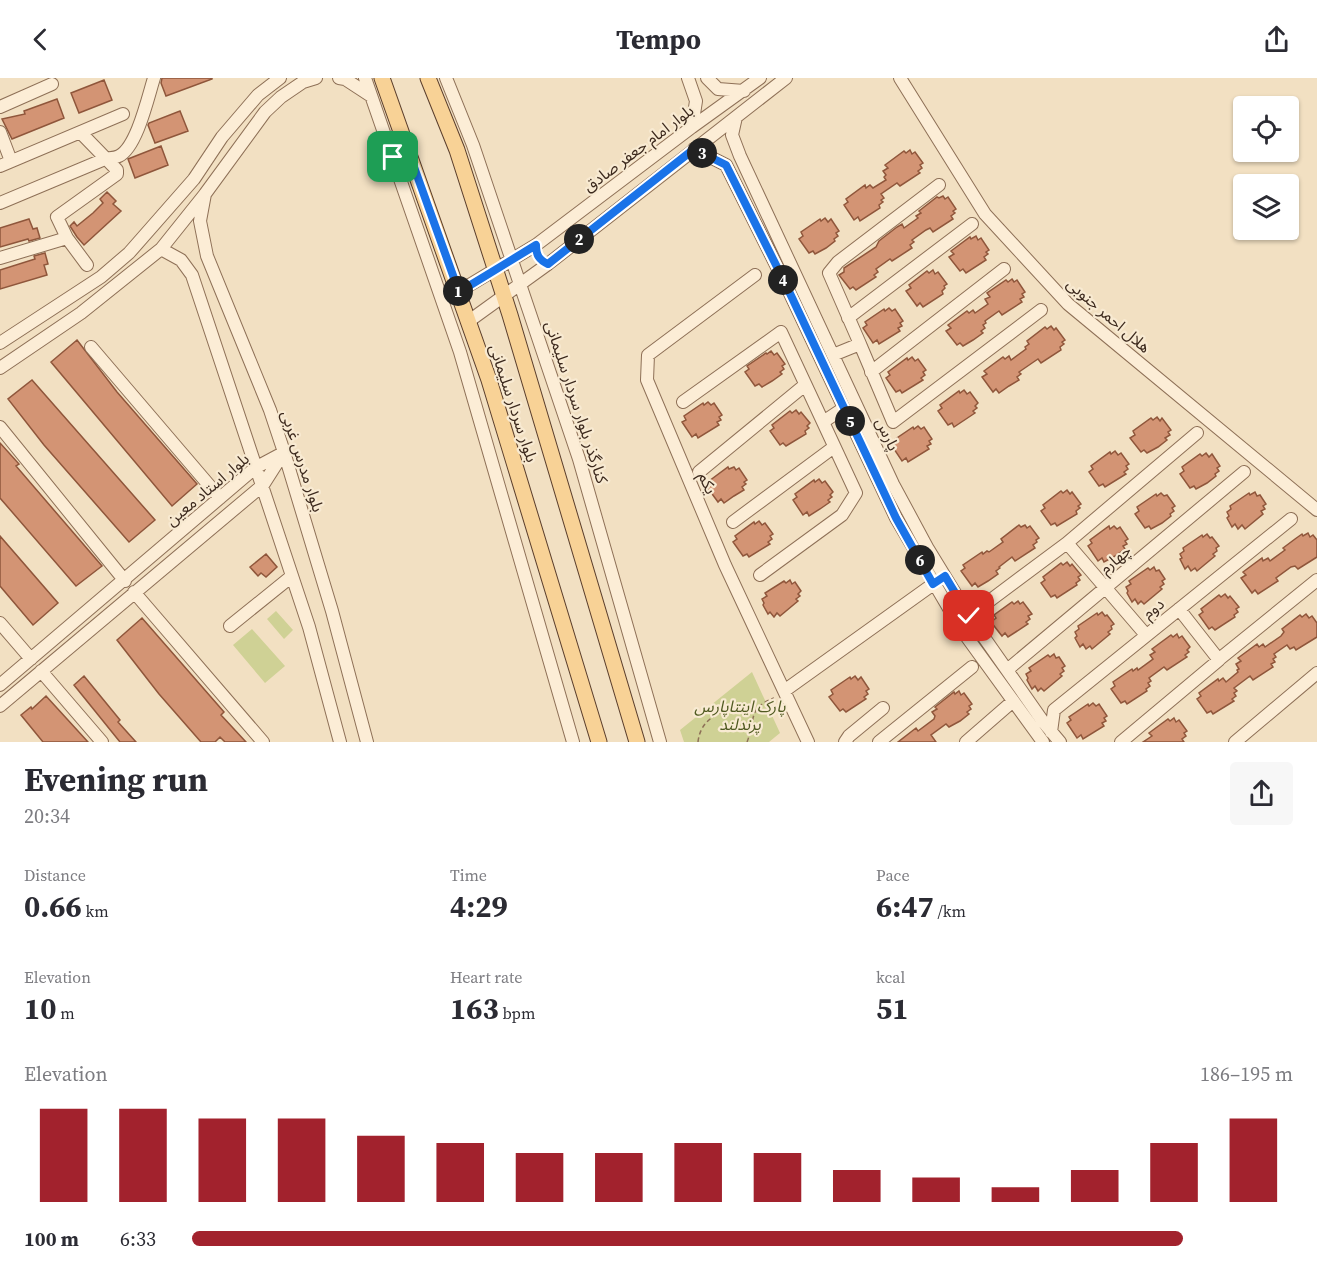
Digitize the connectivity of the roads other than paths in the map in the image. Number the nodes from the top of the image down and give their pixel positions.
1 (154, 78) edge
2 (279, 78) edge
3 (316, 78) edge
4 (339, 78) edge
5 (365, 78) edge
6 (382, 78) edge
7 (428, 78) edge
8 (446, 78) edge
9 (688, 78) edge
10 (707, 78) edge
11 (760, 78) edge
12 (786, 78) edge
13 (900, 78) edge
14 (52, 84) dead end
15 (744, 91) junction
16 (371, 96) junction
17 (0, 107) edge
18 (123, 114) dead end
19 (736, 117) junction
20 (692, 127) junction
21 (0, 132) edge
22 (81, 133) junction
23 (694, 149) junction
24 (741, 156) junction
25 (393, 157) junction
26 (105, 159) junction
27 (6, 164) edge
28 (726, 165) junction
29 (414, 167) junction
30 (939, 184) dead end
31 (205, 194) junction
32 (0, 203) edge
33 (972, 224) dead end
34 (67, 238) junction
35 (536, 245) junction
36 (161, 249) junction
37 (0, 258) edge
38 (512, 259) junction
39 (548, 264) junction
40 (87, 265) dead end
41 (494, 269) junction
42 (1004, 269) dead end
43 (755, 275) dead end
44 (520, 285) junction
45 (459, 292) junction
46 (504, 295) junction
47 (1041, 310) dead end
48 (848, 318) junction
49 (469, 321) junction
50 (0, 343) edge
51 (860, 344) junction
52 (91, 347) dead end
53 (833, 355) junction
54 (0, 368) edge
55 (871, 372) junction
56 (806, 385) junction
57 (683, 402) dead end
58 (844, 408) junction
59 (823, 422) junction
60 (0, 427) edge
61 (1197, 433) dead end
62 (834, 447) junction
63 (284, 452) junction
64 (255, 468) junction
65 (699, 472) dead end
66 (1244, 472) dead end
67 (262, 485) junction
68 (220, 498) junction
69 (1317, 510) edge
70 (1291, 519) dead end
71 (733, 522) dead end
72 (1067, 543) junction
73 (760, 575) dead end
74 (292, 576) junction
75 (945, 576) junction
76 (1317, 580) edge
77 (124, 581) junction
78 (933, 584) junction
79 (1106, 588) junction
80 (134, 592) junction
81 (980, 608) dead end
82 (1179, 609) junction
83 (0, 623) edge
84 (230, 626) dead end
85 (1146, 635) junction
86 (31, 659) junction
87 (1217, 661) junction
88 (972, 667) dead end
89 (1007, 670) junction
90 (41, 671) junction
91 (1317, 673) edge
92 (0, 685) edge
93 (784, 691) junction
94 (1012, 702) junction
95 (0, 706) edge
96 (883, 708) dead end
97 (1054, 710) junction
98 (1035, 711) junction
99 (1051, 739) edge
100 (102, 742) edge
101 (263, 742) edge
102 (340, 742) edge
103 (367, 742) edge
104 (573, 742) edge
105 (599, 742) edge
106 (637, 742) edge
107 (660, 742) edge
108 (808, 742) edge
109 (845, 742) edge
110 (879, 742) edge
111 (966, 742) edge
112 (1121, 742) edge
113 (1235, 742) edge

1 - 26 street
2 - 50 street
3 - 31 street
4 - 16 street
5 - 16 street
6 - 29 main road, بلوار سردار سلیمانی
7 - 41 main road, بلوار سردار سلیمانی
8 - 38 street, کنارگذر بلوار سردار سلیمانی
9 - 20 street
10 - 15 street
11 - 15 street, بلوار امام جعفر صادق
12 - 19 street, بلوار امام جعفر صادق
13 - 69 street, هلال احمر جنوبی
14 - 17 street
15 - 20 street, بلوار امام جعفر صادق
16 - 25 street
18 - 22 street
19 - 23 street, بلوار امام جعفر صادق
19 - 24 street, پارس
20 - 35 street, بلوار امام جعفر صادق
21 - 27 street
22 - 26 street
22 - 27 street
23 - 28 street
23 - 39 street, بلوار امام جعفر صادق
24 - 28 street
24 - 53 street, پارس
25 - 29 street
25 - 104 street
26 - 32 street
26 - 34 street
28 - 58 street, پارس
29 - 45 main road, بلوار سردار سلیمانی
30 - 48 street
31 - 36 street
31 - 63 street, بلوار مدرس غربی
33 - 48 street
34 - 37 street
34 - 40 street
35 - 38 street, بلوار امام جعفر صادق
35 - 39 street
36 - 54 street
36 - 64 street
38 - 41 street, بلوار امام جعفر صادق
38 - 44 street, کنارگذر بلوار سردار سلیمانی
39 - 44 street, بلوار امام جعفر صادق
41 - 45 street, بلوار امام جعفر صادق
41 - 46 main road, بلوار سردار سلیمانی
42 - 55 street
43 - 93 street, یکم
44 - 46 street, بلوار امام جعفر صادق
44 - 107 street, کنارگذر بلوار سردار سلیمانی
45 - 49 main road, بلوار سردار سلیمانی
46 - 49 street, بلوار امام جعفر صادق
46 - 106 main road, بلوار سردار سلیمانی
47 - 55 street
48 - 51 street
49 - 105 main road, بلوار سردار سلیمانی
51 - 53 street
51 - 55 street
52 - 68 street
53 - 75 street, پارس
56 - 57 street
56 - 59 street
56 - 65 street
58 - 59 street
58 - 78 street, پارس
59 - 62 street
60 - 77 street
61 - 72 street
62 - 71 street
62 - 73 street
63 - 64 street, بلوار استاد معین
63 - 67 street, بلوار استاد معین
63 - 103 street, بلوار مدرس غربی
64 - 67 street
64 - 68 street, بلوار استاد معین
66 - 79 street, چهارم
67 - 74 street
67 - 80 street, بلوار استاد معین
68 - 77 street, بلوار استاد معین
70 - 82 street, دوم
72 - 79 street
72 - 81 street
74 - 84 street
74 - 102 street
75 - 78 street
75 - 89 street, پارس
76 - 87 street
77 - 86 street, بلوار استاد معین
78 - 93 street
78 - 94 street, پارس
79 - 85 street
79 - 89 street, چهارم
80 - 90 street, بلوار استاد معین
80 - 101 street
82 - 85 street, دوم
82 - 87 street
83 - 86 street
85 - 97 street, دوم
86 - 92 street, بلوار استاد معین
87 - 112 street
88 - 110 street
89 - 98 street, پارس
90 - 95 street, بلوار استاد معین
90 - 100 street
91 - 113 street
93 - 108 street, یکم
94 - 99 street, پارس
94 - 111 street
96 - 109 street
97 - 98 street
97 - 99 street
98 - 99 street, پارس

